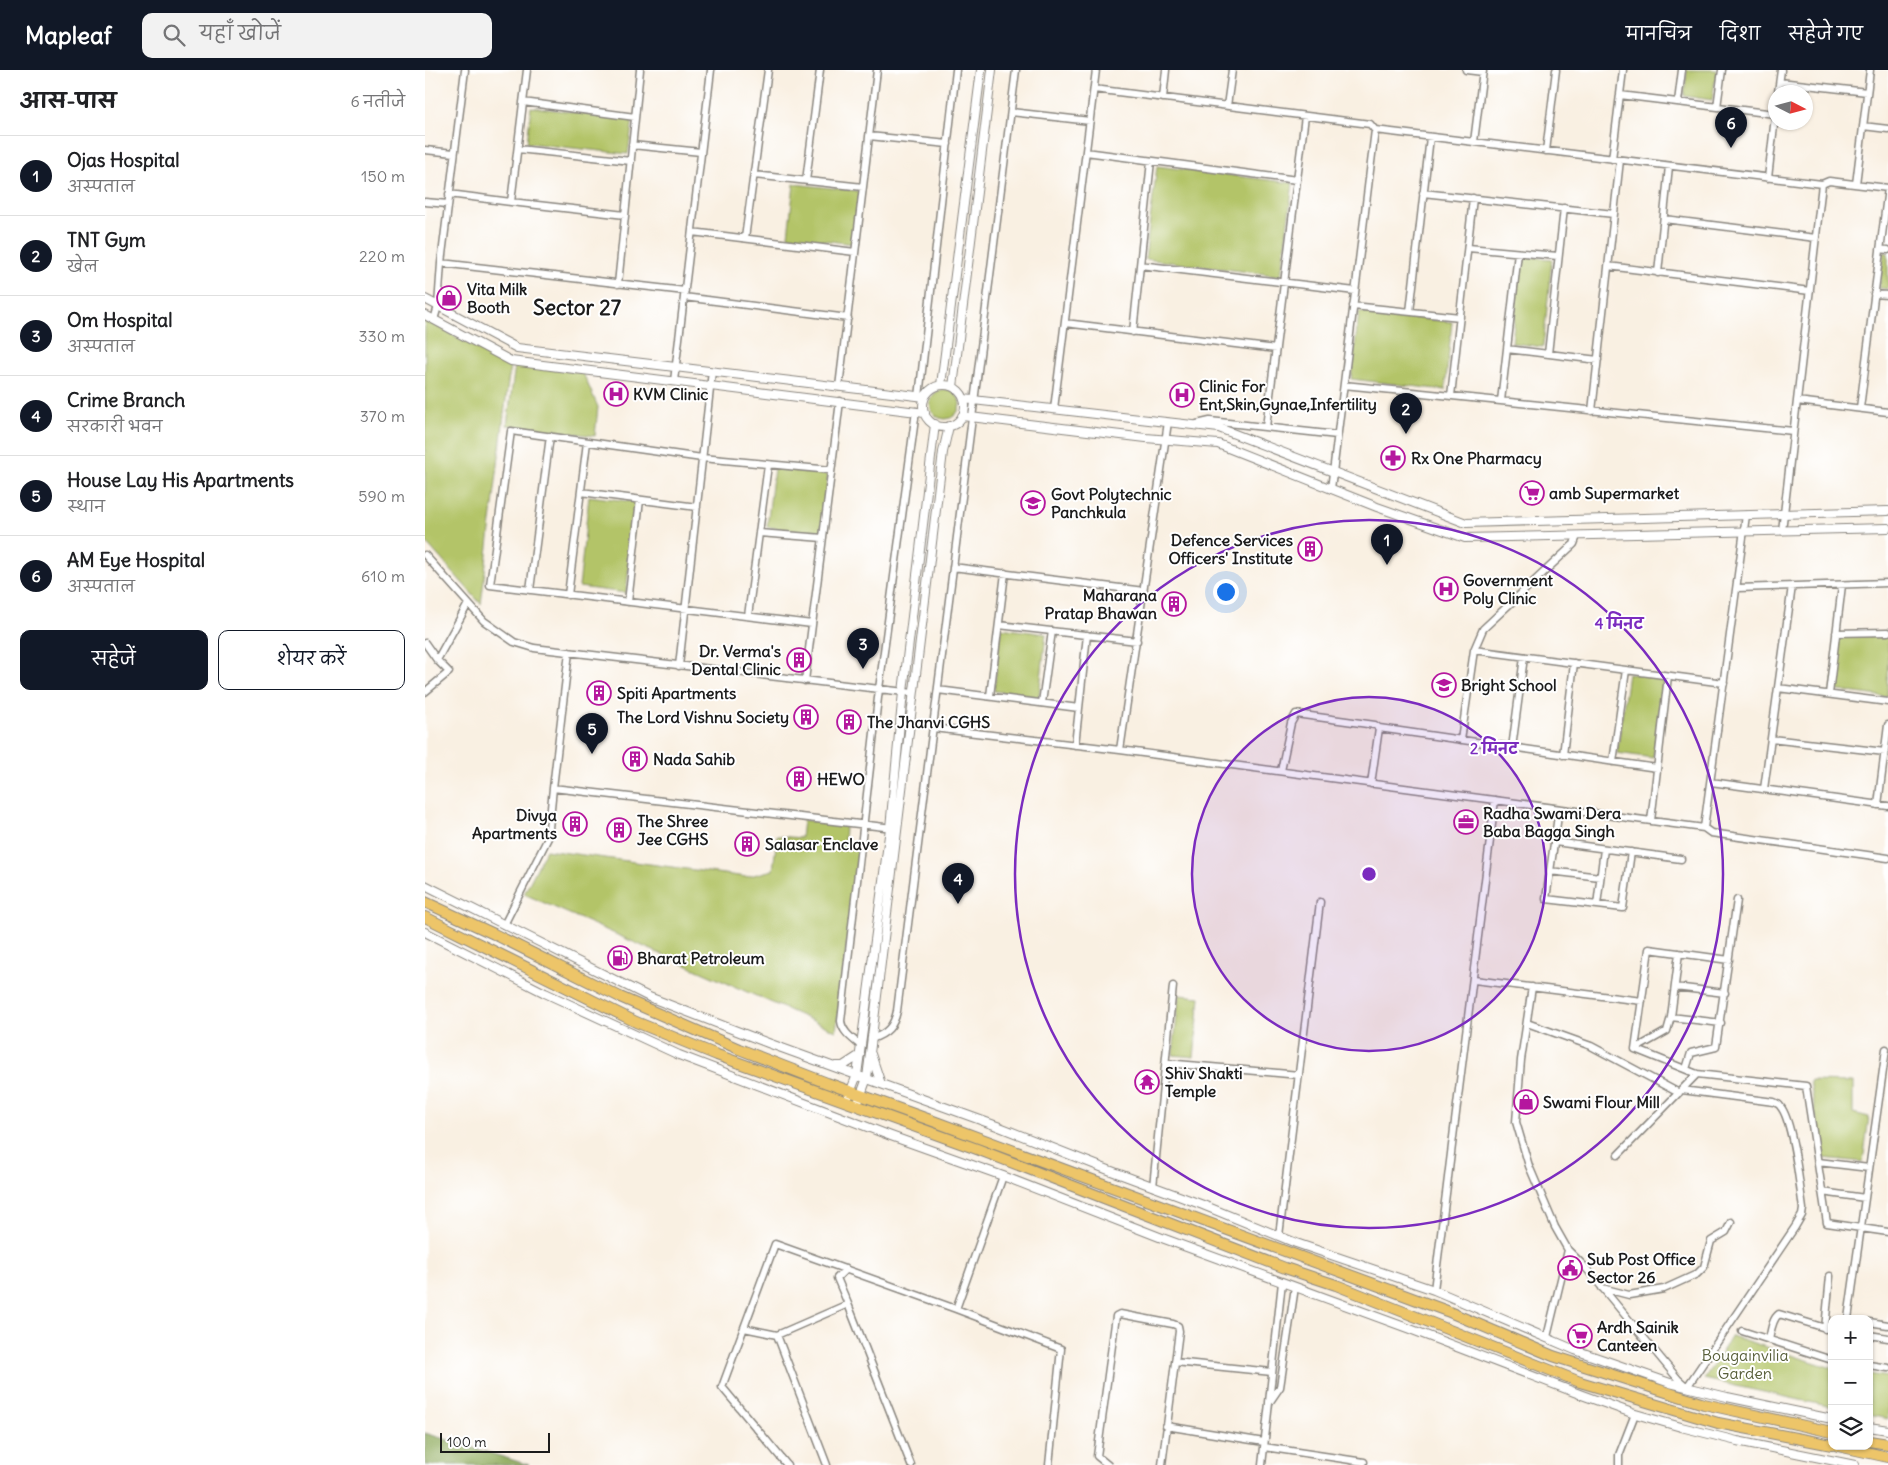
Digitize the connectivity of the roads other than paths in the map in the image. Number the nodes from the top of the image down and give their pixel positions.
1 (465, 70) edge
2 (527, 70) edge
3 (640, 70) edge
4 (711, 70) edge
5 (768, 70) edge
6 (819, 70) edge
7 (877, 70) edge
8 (956, 70) edge
9 (981, 70) edge
10 (993, 70) edge
11 (1016, 70) edge
12 (1096, 70) edge
13 (1166, 70) edge
14 (1232, 70) edge
15 (1466, 70) edge
16 (1556, 70) edge
17 (1623, 70) edge
18 (1682, 70) edge
19 (1722, 70) edge
20 (1781, 70) edge
21 (1870, 70) edge
22 (1483, 71) edge
23 (1779, 82) junction
24 (1779, 85) edge
25 (1094, 89) junction
26 (1867, 92) junction
27 (1620, 95) junction
28 (1163, 98) junction
29 (523, 102) junction
30 (1678, 102) junction
31 (1227, 106) junction
32 (1717, 107) junction
33 (1011, 112) junction
34 (1768, 114) edge
35 (1305, 116) junction
36 (635, 117) junction
37 (1090, 121) junction
38 (1863, 126) junction
39 (1888, 129) edge
40 (1375, 130) junction
41 (1773, 130) edge
42 (869, 136) junction
43 (1430, 137) junction
44 (1475, 142) junction
45 (948, 144) junction
46 (632, 145) junction
47 (518, 149) junction
48 (425, 150) edge
49 (1546, 151) junction
50 (701, 152) junction
51 (1086, 152) junction
52 (454, 153) junction
53 (1612, 159) junction
54 (1620, 160) junction
55 (631, 161) junction
56 (1151, 161) junction
57 (1669, 166) junction
58 (754, 175) junction
59 (1768, 178) junction
60 (1297, 180) junction
61 (806, 181) junction
62 (1822, 184) junction
63 (1856, 184) junction
64 (863, 187) junction
65 (1888, 188) edge
66 (1423, 193) junction
67 (449, 194) junction
68 (1473, 198) junction
69 (425, 202) edge
70 (511, 202) junction
71 (448, 204) junction
72 (1564, 208) junction
73 (1614, 214) junction
74 (625, 215) junction
75 (1664, 218) junction
76 (692, 232) junction
77 (745, 238) junction
78 (1816, 238) junction
79 (1468, 248) junction
80 (1880, 249) junction
81 (1888, 250) edge
82 (855, 252) junction
83 (1518, 253) junction
84 (1558, 256) junction
85 (441, 263) junction
86 (1140, 265) junction
87 (1608, 266) junction
88 (1658, 273) junction
89 (1284, 283) junction
90 (618, 284) junction
91 (1355, 291) junction
92 (1810, 291) junction
93 (684, 294) junction
94 (1874, 294) junction
95 (1888, 295) edge
96 (425, 299) edge
97 (438, 306) junction
98 (1353, 306) junction
99 (1410, 312) junction
100 (425, 315) edge
101 (1460, 317) junction
102 (848, 318) junction
103 (435, 320) junction
104 (1065, 323) junction
105 (1133, 332) junction
106 (1276, 349) junction
107 (1507, 349) junction
108 (1548, 354) junction
109 (1598, 360) junction
110 (675, 367) junction
111 (712, 371) junction
112 (674, 381) junction
113 (941, 385) junction
114 (710, 386) junction
115 (1343, 386) junction
116 (839, 387) junction
117 (953, 387) junction
118 (1451, 396) junction
119 (922, 397) junction
120 (964, 398) junction
121 (974, 399) junction
122 (840, 401) junction
123 (1501, 401) junction
124 (1797, 401) junction
125 (1860, 408) junction
126 (1054, 409) junction
127 (916, 411) junction
128 (1592, 411) junction
129 (1888, 412) edge
130 (925, 413) junction
131 (962, 416) junction
132 (972, 417) junction
133 (1168, 422) junction
134 (935, 424) junction
135 (1193, 425) junction
136 (949, 426) junction
137 (1266, 427) junction
138 (1793, 431) junction
139 (1337, 435) junction
140 (550, 436) junction
141 (1166, 440) junction
142 (587, 442) junction
143 (702, 458) junction
144 (769, 465) junction
145 (831, 470) junction
146 (1333, 472) junction
147 (1331, 489) junction
148 (581, 492) junction
149 (640, 500) junction
150 (697, 507) junction
151 (1888, 511) edge
152 (1783, 514) junction
153 (1746, 515) junction
154 (1888, 528) edge
155 (1782, 531) junction
156 (1744, 532) junction
157 (759, 533) junction
158 (1577, 536) junction
159 (823, 538) junction
160 (425, 555) edge
161 (953, 567) junction
162 (1005, 573) junction
163 (1888, 582) edge
164 (1842, 585) junction
165 (1791, 586) junction
166 (1737, 588) junction
167 (529, 590) junction
168 (1144, 591) junction
169 (568, 595) junction
170 (628, 602) junction
171 (468, 604) junction
172 (686, 609) junction
173 (748, 616) junction
174 (812, 624) junction
175 (999, 625) junction
176 (1052, 631) junction
177 (1888, 632) edge
178 (1837, 633) junction
179 (1087, 635) junction
180 (1137, 641) junction
181 (425, 643) edge
182 (1474, 650) junction
183 (569, 652) junction
184 (1524, 657) junction
185 (437, 660) junction
186 (1574, 663) junction
187 (679, 666) junction
188 (1626, 670) junction
189 (1668, 676) junction
190 (805, 681) junction
191 (1724, 683) junction
192 (1778, 688) junction
193 (879, 689) junction
194 (937, 690) junction
195 (425, 692) edge
196 (903, 692) junction
197 (913, 693) junction
198 (1829, 694) junction
199 (990, 696) junction
200 (1888, 702) edge
201 (1042, 703) junction
202 (1079, 708) junction
203 (1888, 726) edge
204 (933, 728) junction
205 (1379, 728) junction
206 (1771, 739) junction
207 (1461, 740) junction
208 (1075, 745) junction
209 (1512, 748) junction
210 (1120, 750) junction
211 (1885, 752) junction
212 (1563, 755) junction
213 (1613, 762) junction
214 (1657, 768) junction
215 (1281, 771) junction
216 (1711, 782) junction
217 (1371, 784) junction
218 (553, 788) junction
219 (1764, 789) junction
220 (1495, 800) junction
221 (1878, 805) junction
222 (1888, 806) edge
223 (1559, 809) junction
224 (1651, 821) junction
225 (864, 825) junction
226 (894, 828) junction
227 (1704, 828) junction
228 (1555, 842) junction
229 (1603, 849) junction
230 (1631, 852) junction
231 (1888, 858) edge
232 (1681, 859) dead end
233 (1550, 871) junction
234 (1600, 877) junction
235 (425, 885) edge
236 (1737, 900) dead end
237 (425, 902) edge
238 (1320, 902) dead end
239 (1597, 905) junction
240 (425, 917) edge
241 (503, 925) junction
242 (425, 932) edge
243 (1679, 953) junction
244 (1729, 960) junction
245 (1473, 980) junction
246 (1173, 986) dead end
247 (1532, 987) junction
248 (1675, 987) junction
249 (1725, 993) junction
250 (1642, 1001) junction
251 (1671, 1016) junction
252 (1721, 1022) junction
253 (1527, 1023) junction
254 (871, 1039) junction
255 (861, 1046) junction
256 (870, 1049) junction
257 (1635, 1049) junction
258 (1887, 1049) dead end
259 (860, 1055) junction
260 (1165, 1063) junction
261 (831, 1067) junction
262 (1686, 1070) junction
263 (1697, 1074) junction
264 (857, 1075) junction
265 (1299, 1075) junction
266 (867, 1078) junction
267 (881, 1084) junction
268 (1681, 1091) junction
269 (850, 1092) junction
270 (861, 1095) junction
271 (846, 1102) junction
272 (857, 1106) junction
273 (1618, 1155) dead end
274 (1818, 1162) junction
275 (1869, 1168) junction
276 (1003, 1176) junction
277 (1153, 1186) junction
278 (1822, 1192) junction
279 (1865, 1198) junction
280 (1731, 1222) dead end
281 (1861, 1228) junction
282 (1888, 1232) edge
283 (1279, 1236) junction
284 (1567, 1250) junction
285 (846, 1270) junction
286 (1830, 1276) dead end
287 (1282, 1282) junction
288 (1295, 1287) junction
289 (1603, 1288) junction
290 (1434, 1290) junction
291 (848, 1304) junction
292 (956, 1309) junction
293 (1829, 1315) edge
294 (1849, 1315) edge
295 (1873, 1323) edge
296 (1888, 1325) edge
297 (744, 1328) junction
298 (1828, 1329) edge
299 (1742, 1331) dead end
300 (777, 1335) junction
301 (1873, 1336) edge
302 (1547, 1337) junction
303 (1888, 1338) edge
304 (1769, 1340) junction
305 (1828, 1359) edge
306 (1175, 1362) junction
307 (1873, 1366) edge
308 (1888, 1368) edge
309 (1272, 1372) junction
310 (1687, 1387) junction
311 (1269, 1403) junction
312 (1635, 1414) junction
313 (1828, 1418) edge
314 (1166, 1426) junction
315 (1873, 1428) edge
316 (1888, 1430) edge
317 (1828, 1431) edge
318 (1873, 1441) edge
319 (1264, 1444) junction
320 (1828, 1444) edge
321 (1888, 1444) edge
322 (1856, 1450) edge
323 (1888, 1457) edge
324 (1364, 1462) dead end
325 (787, 1465) edge
326 (827, 1465) edge
327 (911, 1465) edge
328 (1049, 1465) edge
329 (1108, 1465) edge
330 (1162, 1465) edge
331 (1262, 1465) edge
332 (1619, 1465) edge
333 (1855, 1465) edge

1 - 52 street
2 - 29 street
3 - 36 street
4 - 50 street
5 - 58 street
6 - 61 street
7 - 42 street
8 - 45 street
9 - 113 street
10 - 117 street
11 - 33 street
12 - 25 street
13 - 28 street
14 - 31 street
15 - 22 street
16 - 49 street
17 - 27 street
18 - 30 street
19 - 32 street
20 - 23 street
21 - 26 street
22 - 44 street
23 - 24 street
23 - 26 street
25 - 28 street
25 - 37 street
26 - 38 street
27 - 30 street
27 - 53 street
28 - 31 street
29 - 36 street
29 - 47 street
30 - 32 street
31 - 35 street
32 - 34 street
33 - 37 street
33 - 121 street
35 - 40 street
35 - 60 street
36 - 46 street
37 - 51 street
38 - 39 street
38 - 63 street
40 - 43 street
40 - 91 street
41 - 59 street
42 - 45 street
42 - 64 street
43 - 44 street
43 - 66 street
44 - 49 street
45 - 119 street
46 - 50 street
46 - 55 street
47 - 55 street
47 - 70 street
48 - 52 street
49 - 53 street
50 - 76 street
51 - 56 street
51 - 104 street
52 - 67 street
53 - 54 street
54 - 57 street
54 - 73 street
55 - 74 street
56 - 60 street
56 - 86 street
57 - 59 street
57 - 75 street
58 - 61 street
58 - 77 street
59 - 62 street
60 - 89 street
61 - 64 street
62 - 63 street
62 - 78 street
63 - 65 street
64 - 82 street
65 - 80 street
66 - 68 street
66 - 99 street
67 - 70 street
67 - 71 street
68 - 72 street
68 - 79 street
69 - 71 street
70 - 74 street
71 - 85 street
72 - 73 street
72 - 84 street
73 - 87 street
74 - 90 street
75 - 78 street
75 - 88 street
76 - 77 street
76 - 93 street
77 - 82 street
78 - 92 street
79 - 83 street
79 - 101 street
80 - 81 street
80 - 94 street
82 - 102 street
83 - 84 street
83 - 107 street
84 - 108 street
85 - 90 street
85 - 97 street
86 - 89 street
86 - 105 street
87 - 88 street
87 - 109 street
88 - 92 street
89 - 91 street
89 - 106 street
90 - 93 street
91 - 98 street
92 - 124 street
93 - 102 street
93 - 110 street
94 - 95 street
94 - 125 street
96 - 97 street
97 - 103 street
97 - 110 street
98 - 99 street
98 - 115 street
99 - 101 street
100 - 103 street
101 - 118 street
102 - 116 street
103 - 112 street
104 - 105 street
104 - 126 street
105 - 106 street
106 - 137 street
107 - 108 street
107 - 123 street
108 - 109 street
109 - 128 street
110 - 111 street
110 - 112 street
111 - 114 street
111 - 116 street
112 - 114 street
113 - 117 street
113 - 119 street
114 - 122 street
114 - 143 street
115 - 118 street
115 - 139 street
116 - 119 street
117 - 120 street
118 - 123 street
119 - 130 street
120 - 121 street
120 - 131 street
121 - 126 street
121 - 132 street
122 - 127 street
122 - 145 street
123 - 128 street
124 - 125 street
124 - 138 street
125 - 129 street
126 - 133 street
127 - 130 street
127 - 193 street
128 - 138 street
130 - 134 street
131 - 132 street
131 - 136 street
132 - 141 street
132 - 161 street
133 - 135 street
133 - 141 street
134 - 136 street
134 - 196 street
135 - 137 street
135 - 146 street
136 - 197 street
137 - 139 street
138 - 152 street
139 - 146 street
140 - 142 street
140 - 167 street
140 - 167 street
141 - 147 street
141 - 168 street
142 - 143 street
142 - 148 street
143 - 144 street
143 - 150 street
144 - 145 street
144 - 157 street
145 - 159 street
146 - 147 street
146 - 153 street
147 - 158 street
148 - 149 street
148 - 169 street
149 - 150 street
149 - 170 street
150 - 172 street
151 - 152 street
152 - 153 street
152 - 155 street
153 - 156 street
154 - 155 street
155 - 156 street
156 - 158 street
156 - 166 street
157 - 159 street
157 - 173 street
158 - 182 street
159 - 174 street
160 - 171 street
161 - 162 street
161 - 194 street
162 - 168 street
162 - 175 street
163 - 164 street
164 - 165 street
164 - 178 street
165 - 166 street
165 - 192 street
166 - 191 street
167 - 169 street
168 - 180 street
169 - 170 street
170 - 172 street
171 - 183 street
171 - 185 street
172 - 173 street
172 - 187 street
173 - 174 street
174 - 190 street
175 - 176 street
175 - 199 street
176 - 179 street
176 - 201 street
177 - 178 street
178 - 198 street
179 - 180 street
179 - 202 street
180 - 210 street
181 - 185 street
182 - 184 street
182 - 207 street
183 - 187 street
183 - 218 street
184 - 186 street
184 - 209 street
185 - 195 street
186 - 188 street
186 - 212 street
187 - 190 street
188 - 189 street
188 - 213 street
189 - 191 street
189 - 214 street
190 - 193 street
191 - 216 street
192 - 198 street
192 - 206 street
193 - 196 street
193 - 225 street
194 - 199 street
194 - 204 street
196 - 197 street
196 - 226 street
197 - 226 street
198 - 200 street
199 - 201 street
201 - 202 street
202 - 208 street
203 - 211 street
204 - 208 street
204 - 254 street
205 - 207 street
205 - 215 street
205 - 217 street
206 - 211 street
206 - 219 street
207 - 209 street
208 - 210 street
209 - 212 street
210 - 215 street
211 - 221 street
212 - 213 street
213 - 214 street
214 - 224 street
215 - 217 street
216 - 219 street
216 - 227 street
217 - 220 street
218 - 225 street
218 - 241 street
219 - 221 street
220 - 223 street
220 - 245 street
221 - 222 street
223 - 224 street
223 - 228 street
224 - 227 street
225 - 226 street
225 - 255 street
226 - 254 street
226 - 255 street
227 - 231 street
228 - 229 street
228 - 233 street
229 - 230 street
229 - 234 street
230 - 232 street
230 - 239 street
233 - 234 street
233 - 239 street
234 - 239 street
235 - 241 street
236 - 244 street
237 - 269 highway
238 - 265 street
240 - 271 highway
241 - 261 street
242 - 276 street
243 - 244 street
243 - 248 street
243 - 250 street
244 - 249 street
245 - 247 street
245 - 290 street
246 - 260 street
247 - 250 street
247 - 253 street
248 - 249 street
248 - 251 street
249 - 252 street
250 - 257 street
251 - 252 street
251 - 257 street
252 - 262 street
253 - 268 street
253 - 284 street
254 - 256 street
255 - 259 street
256 - 266 street
256 - 267 street
257 - 262 street
258 - 275 street
259 - 261 street
259 - 264 street
260 - 265 street
260 - 277 street
261 - 264 street
262 - 263 street
263 - 268 street
263 - 274 street
264 - 266 street
264 - 269 street
265 - 283 street
266 - 267 street
266 - 270 street
267 - 277 street
268 - 273 street
268 - 310 street
269 - 270 highway
269 - 271 street
270 - 272 street
270 - 317 highway
271 - 272 highway
272 - 320 highway
274 - 275 street
274 - 278 street
275 - 279 street
276 - 287 street
276 - 292 street
277 - 283 street
278 - 279 street
278 - 281 street
279 - 281 street
280 - 289 street
281 - 282 street
281 - 294 street
283 - 290 street
284 - 289 street
284 - 302 street
285 - 291 street
285 - 292 street
285 - 297 street
286 - 293 street
287 - 288 street
287 - 309 street
288 - 311 street
288 - 312 street
289 - 310 street
290 - 302 street
291 - 300 street
291 - 327 street
292 - 328 street
295 - 296 street
297 - 300 street
297 - 325 street
298 - 304 street
299 - 304 street
300 - 326 street
301 - 303 street
302 - 310 street
304 - 305 street
306 - 309 street
306 - 314 street
306 - 329 street
307 - 308 street
309 - 311 street
310 - 313 street
311 - 319 street
312 - 332 street
312 - 333 street
314 - 319 street
314 - 330 street
315 - 316 street
318 - 321 highway
319 - 324 street
319 - 331 street
322 - 323 highway

